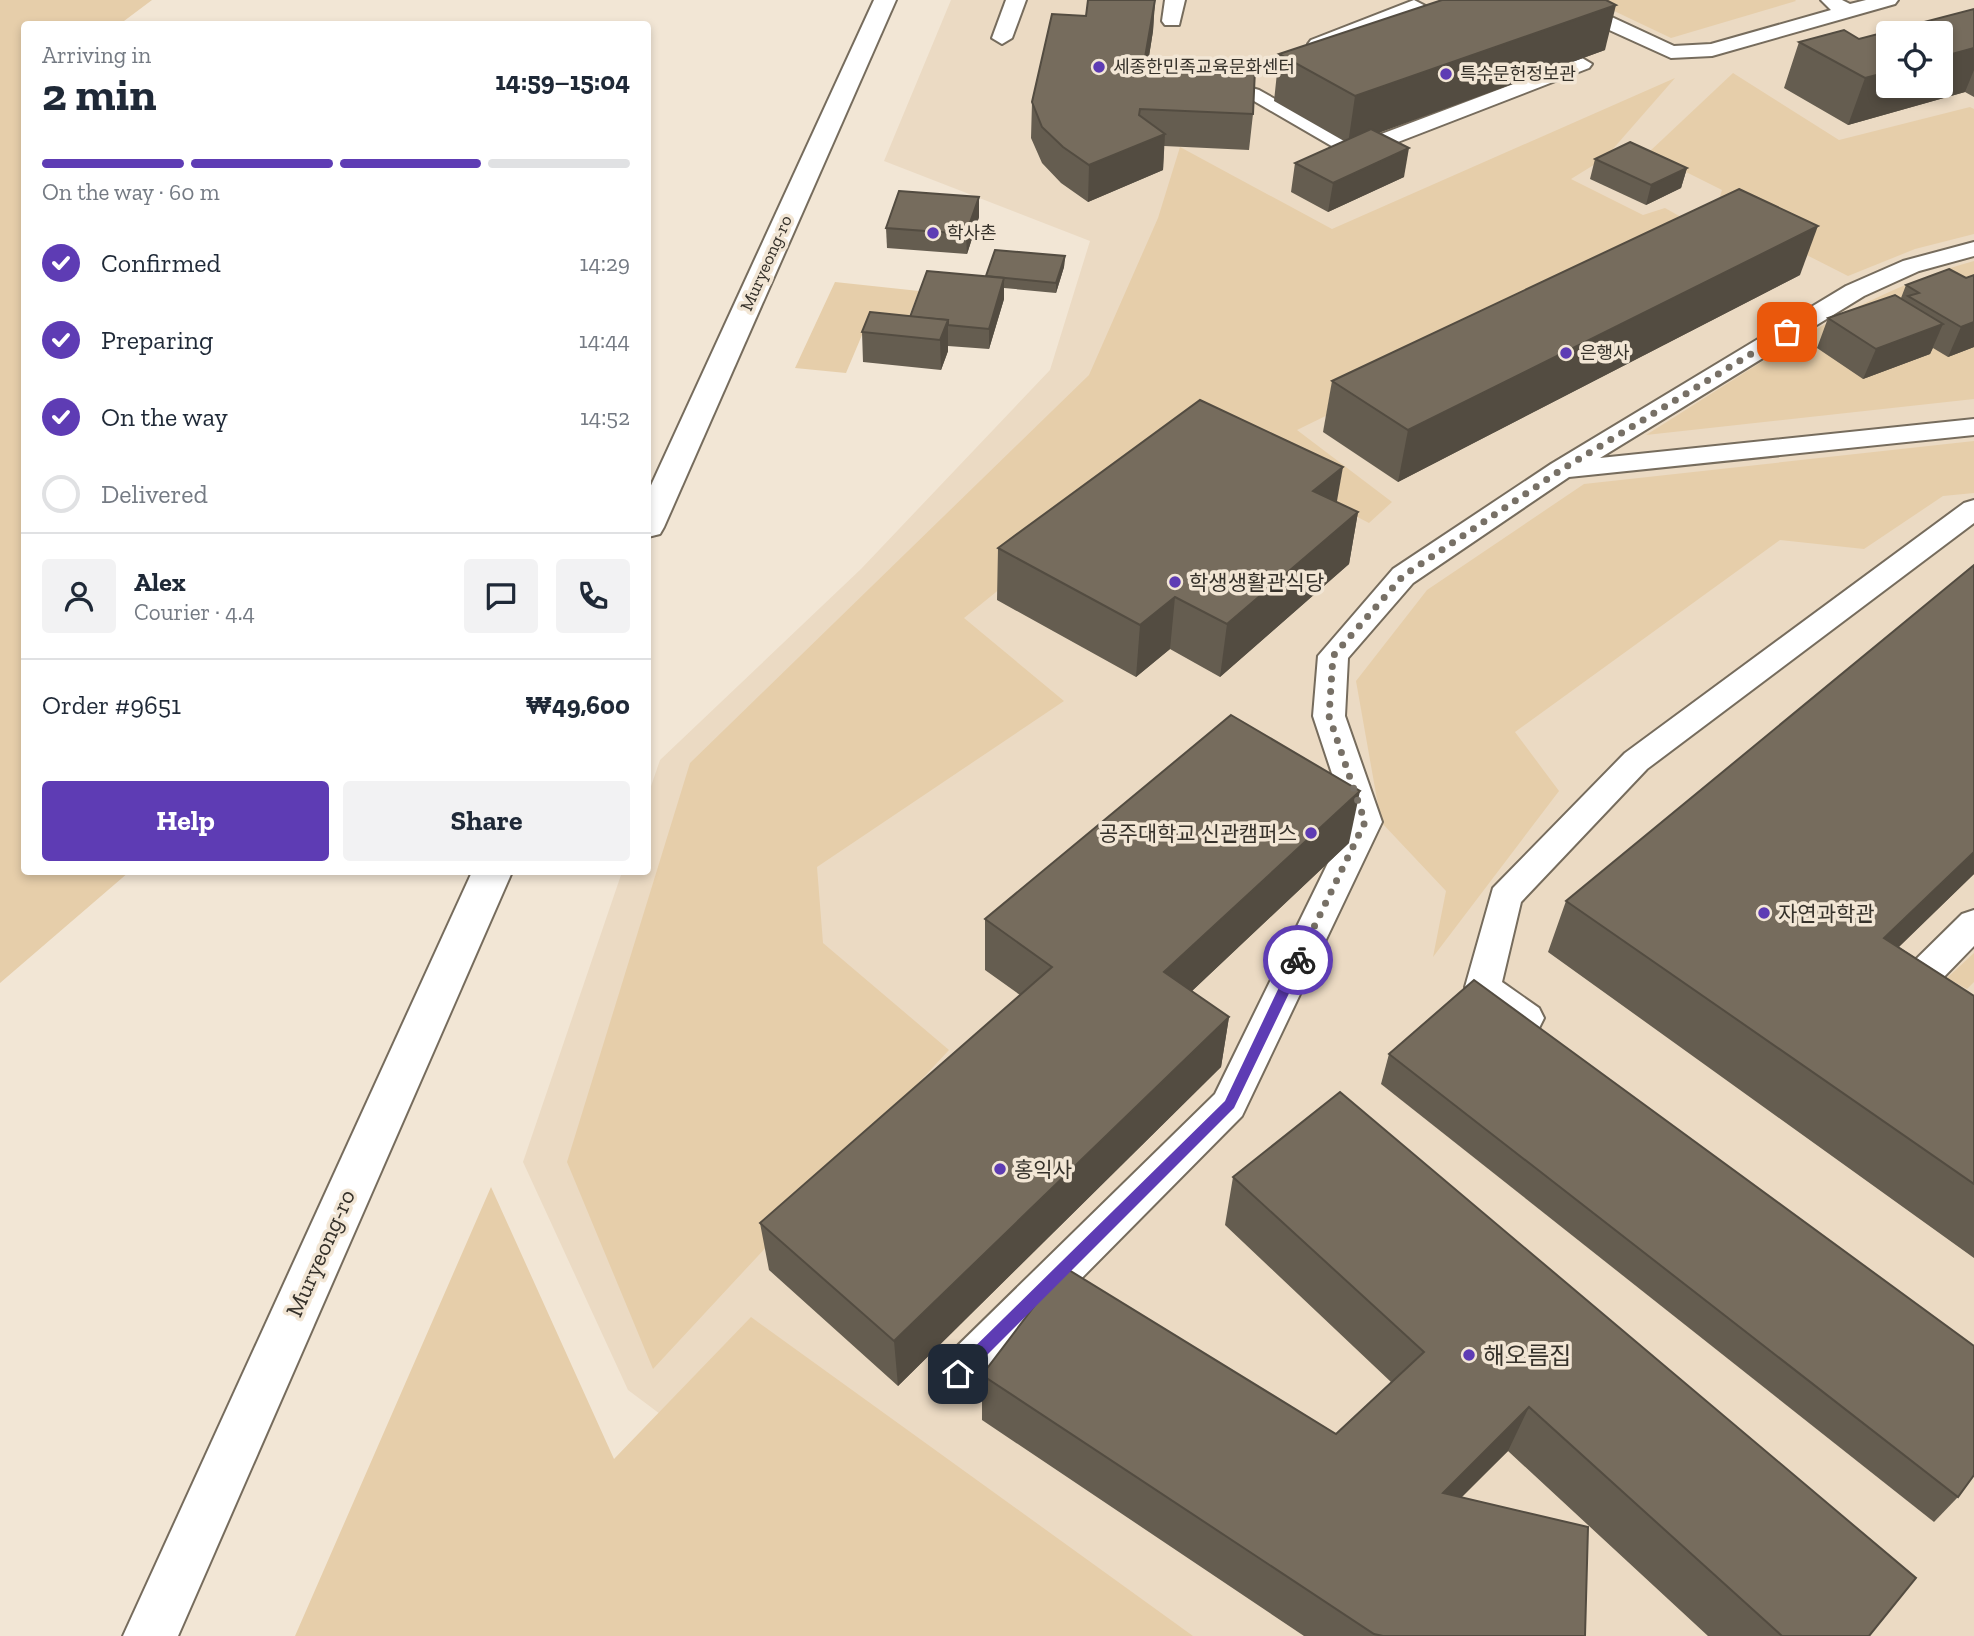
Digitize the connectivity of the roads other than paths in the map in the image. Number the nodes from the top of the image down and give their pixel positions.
1 (885, 0) edge
2 (1016, 0) edge
3 (1175, 0) edge
4 (1559, 0) edge
5 (1828, 0) edge
6 (1888, 0) edge
7 (1848, 10) junction
8 (1475, 17) edge
9 (1172, 21) dead end
10 (1450, 24) junction
11 (1424, 34) edge
12 (1002, 38) dead end
13 (1302, 51) edge
14 (1582, 64) edge
15 (1274, 86) dead end
16 (1974, 250) edge
17 (1974, 427) edge
18 (1561, 470) junction
19 (1974, 509) edge
20 (651, 520) edge
21 (491, 875) edge
22 (1974, 924) edge
23 (1974, 1026) edge
24 (1550, 1036) edge
25 (958, 1374) dead end
26 (150, 1636) edge

1 - 20 main road, Muryeong-ro
2 - 12 lane
3 - 9 lane
4 - 7 lane
5 - 7 lane
6 - 7 lane
8 - 10 lane
10 - 11 lane
10 - 13 lane
14 - 15 lane
16 - 18 lane
17 - 18 lane
18 - 25 lane
19 - 24 lane
21 - 26 main road, Muryeong-ro
22 - 23 lane

